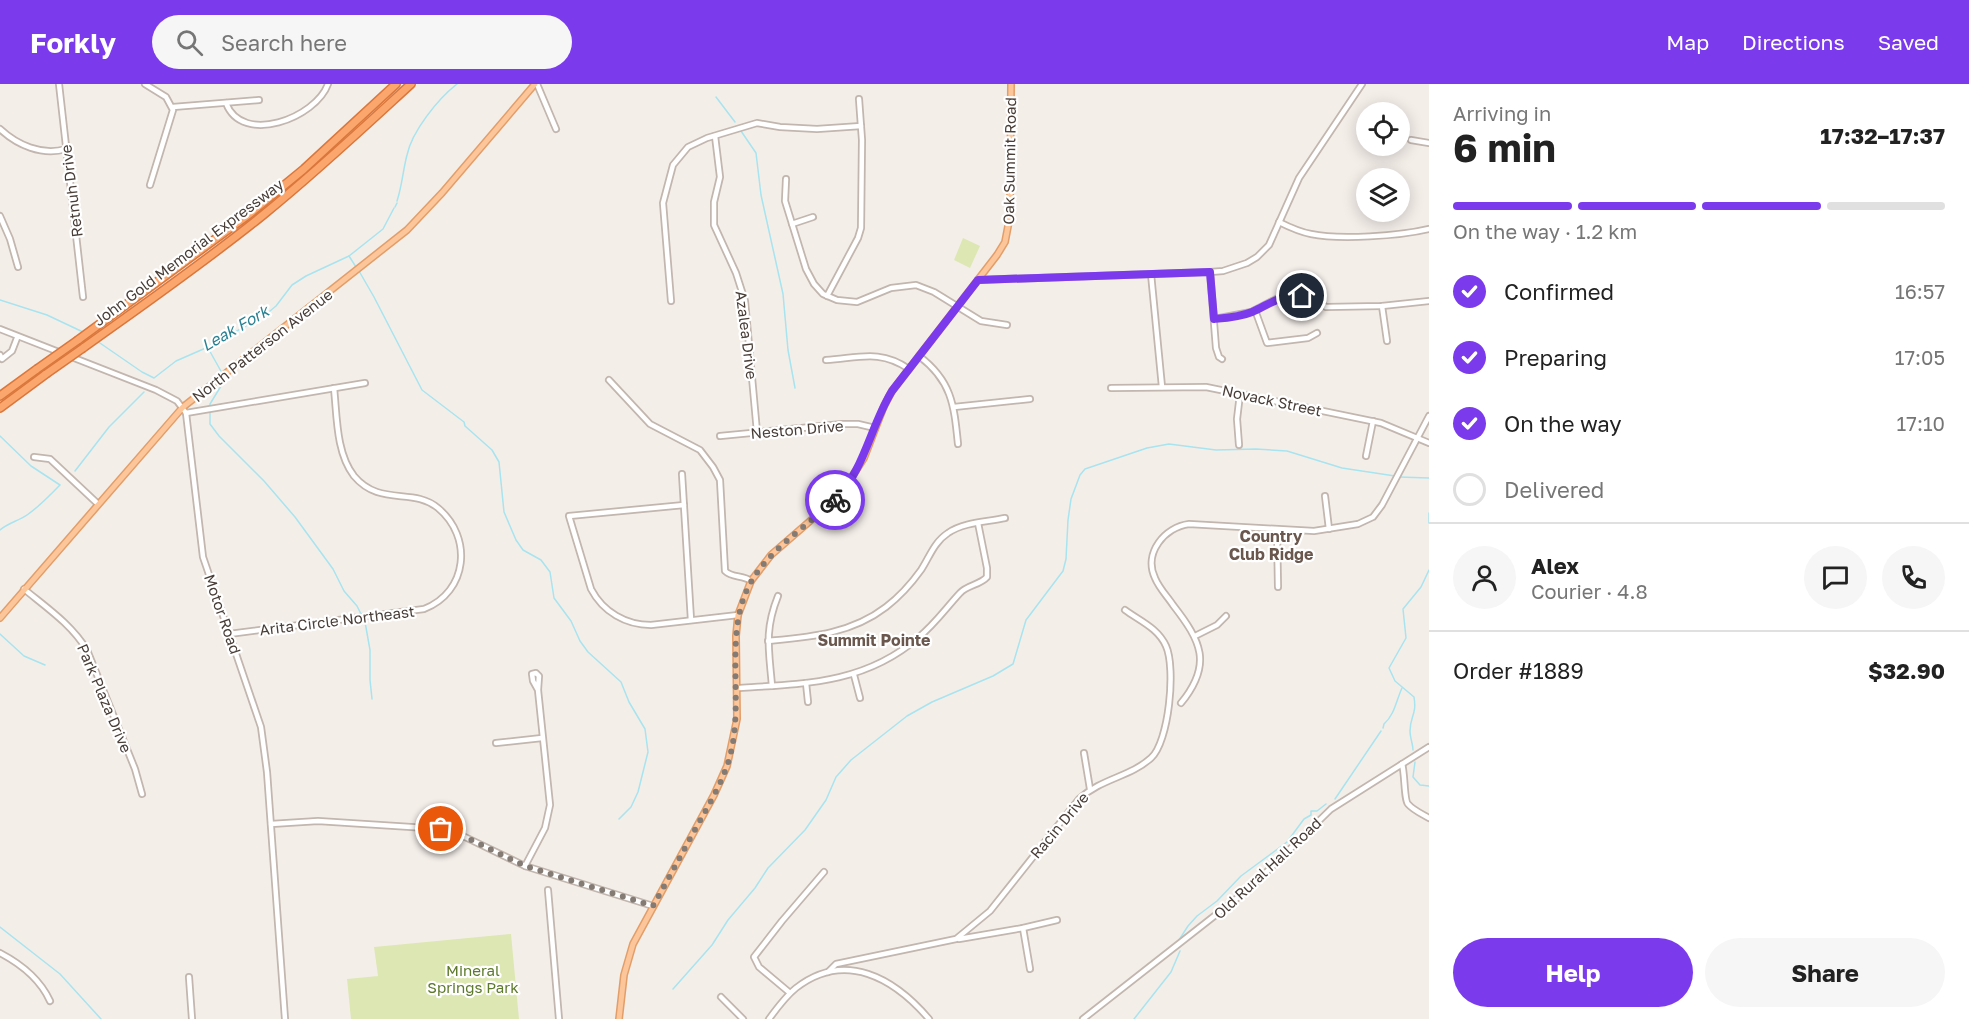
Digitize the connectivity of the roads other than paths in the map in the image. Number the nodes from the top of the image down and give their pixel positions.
1 (59, 84) edge
2 (145, 84) edge
3 (328, 84) edge
4 (396, 84) edge
5 (411, 84) edge
6 (536, 84) edge
7 (1011, 84) edge
8 (1362, 84) edge
9 (859, 99) dead end
10 (259, 100) dead end
11 (226, 103) junction
12 (173, 107) junction
13 (861, 126) junction
14 (0, 129) edge
15 (556, 129) dead end
16 (715, 136) junction
17 (1411, 140) dead end
18 (1429, 143) edge
19 (66, 149) junction
20 (786, 179) dead end
21 (150, 186) dead end
22 (0, 216) edge
23 (813, 217) dead end
24 (1279, 222) junction
25 (792, 224) junction
26 (1429, 229) edge
27 (18, 267) dead end
28 (1210, 272) junction
29 (1151, 274) junction
30 (978, 280) junction
31 (828, 296) junction
32 (84, 297) dead end
33 (1429, 301) edge
34 (671, 302) dead end
35 (1382, 306) junction
36 (957, 307) junction
37 (1255, 310) junction
38 (1214, 319) junction
39 (1007, 325) dead end
40 (0, 329) edge
41 (1317, 333) dead end
42 (17, 338) junction
43 (1387, 341) dead end
44 (0, 355) edge
45 (919, 356) junction
46 (1222, 359) dead end
47 (826, 360) dead end
48 (909, 369) junction
49 (609, 380) dead end
50 (365, 383) dead end
51 (1162, 387) junction
52 (334, 388) junction
53 (1111, 388) dead end
54 (1240, 394) junction
55 (0, 396) edge
56 (1030, 399) dead end
57 (954, 407) junction
58 (0, 408) edge
59 (185, 410) junction
60 (1429, 416) edge
61 (1373, 421) junction
62 (875, 428) junction
63 (757, 432) junction
64 (720, 436) dead end
65 (1418, 437) junction
66 (1429, 443) edge
67 (957, 444) dead end
68 (1239, 445) dead end
69 (1366, 456) dead end
70 (34, 457) dead end
71 (682, 474) dead end
72 (1324, 496) dead end
73 (98, 504) junction
74 (684, 505) junction
75 (1005, 518) dead end
76 (978, 523) junction
77 (1329, 529) junction
78 (1277, 530) junction
79 (751, 581) junction
80 (1278, 587) dead end
81 (24, 589) junction
82 (778, 596) dead end
83 (1125, 610) dead end
84 (738, 615) junction
85 (1226, 616) dead end
86 (0, 618) edge
87 (691, 620) junction
88 (229, 634) junction
89 (1195, 636) junction
90 (768, 641) junction
91 (854, 675) junction
92 (806, 683) junction
93 (772, 686) junction
94 (737, 688) junction
95 (537, 690) dead end
96 (860, 698) dead end
97 (808, 702) dead end
98 (1181, 703) dead end
99 (542, 738) junction
100 (496, 743) dead end
101 (1429, 747) edge
102 (1084, 753) dead end
103 (1402, 764) junction
104 (1090, 789) junction
105 (142, 794) dead end
106 (1429, 818) edge
107 (271, 824) junction
108 (525, 866) junction
109 (825, 872) dead end
110 (548, 890) dead end
111 (653, 906) junction
112 (1057, 920) dead end
113 (1023, 928) junction
114 (956, 939) junction
115 (0, 953) edge
116 (1030, 969) dead end
117 (828, 972) junction
118 (189, 977) dead end
119 (790, 993) junction
120 (721, 997) dead end
121 (50, 1001) dead end
122 (192, 1019) edge
123 (285, 1019) edge
124 (559, 1019) edge
125 (618, 1019) edge
126 (743, 1019) edge
127 (769, 1019) edge
128 (929, 1019) edge
129 (1083, 1019) edge

1 - 19 street, Retnuh Drive
2 - 12 street
3 - 11 street
4 - 55 highway, John Gold Memorial Expressway, bridge
5 - 58 highway, John Gold Memorial Expressway, bridge
6 - 15 street
6 - 59 main road, North Patterson Avenue
7 - 30 main road, Oak Summit Road
8 - 24 street
9 - 13 street
10 - 11 street
11 - 12 street
12 - 21 street
13 - 16 street
13 - 31 street
14 - 19 street
16 - 34 street
16 - 63 street, Azalea Drive
17 - 18 street
19 - 32 street, Retnuh Drive
20 - 25 street
22 - 27 street
23 - 25 street
24 - 26 street
24 - 28 street
25 - 31 street
28 - 29 street
28 - 38 street
29 - 30 street
29 - 51 street
30 - 36 main road, Oak Summit Road
31 - 36 street
33 - 35 street
35 - 37 street
35 - 43 street
36 - 39 street
36 - 45 main road, Oak Summit Road
37 - 38 street
37 - 41 street
38 - 46 street
40 - 42 street
42 - 44 street
42 - 59 street
45 - 48 main road, Oak Summit Road
45 - 57 street
47 - 48 street
48 - 62 main road, Oak Summit Road
49 - 79 street
50 - 52 street
51 - 53 street, Novack Street
51 - 54 street, Novack Street
52 - 59 street
52 - 88 street, Arita Circle Northeast
54 - 61 street, Novack Street
54 - 68 street
56 - 57 street
57 - 67 street
59 - 73 main road, North Patterson Avenue
59 - 88 street, Motor Road
60 - 65 street
61 - 65 street, Novack Street
61 - 69 street
62 - 63 street, Neston Drive
62 - 79 main road, Oak Summit Road
63 - 64 street, Neston Drive
65 - 66 street, Novack Street
65 - 77 street
70 - 73 street
71 - 74 street
72 - 77 street
73 - 81 main road, North Patterson Avenue
74 - 87 street
74 - 87 street
75 - 76 street
76 - 90 street
76 - 91 street
77 - 78 street
78 - 80 street
78 - 89 street
79 - 84 main road, Oak Summit Road
81 - 86 main road, North Patterson Avenue
81 - 105 street, Park Plaza Drive
82 - 90 street
83 - 104 street, Racin Drive
84 - 87 street
84 - 94 main road, Oak Summit Road
85 - 89 street
88 - 107 street, Motor Road
89 - 98 street
90 - 93 street
91 - 92 street
91 - 96 street
92 - 93 street
92 - 97 street
93 - 94 street
94 - 111 main road, Oak Summit Road
95 - 99 street
99 - 100 street
99 - 108 street
101 - 103 street, Old Rural Hall Road
102 - 104 street
103 - 106 street
103 - 129 street, Old Rural Hall Road
104 - 114 street, Racin Drive
107 - 108 street
107 - 123 street, Motor Road
108 - 111 street
109 - 119 street
110 - 124 street
111 - 125 main road, Oak Summit Road
112 - 113 street
113 - 114 street
113 - 116 street
114 - 117 street, Racin Drive
115 - 121 street
117 - 119 street
117 - 128 street
118 - 122 street
119 - 127 street
120 - 126 street

